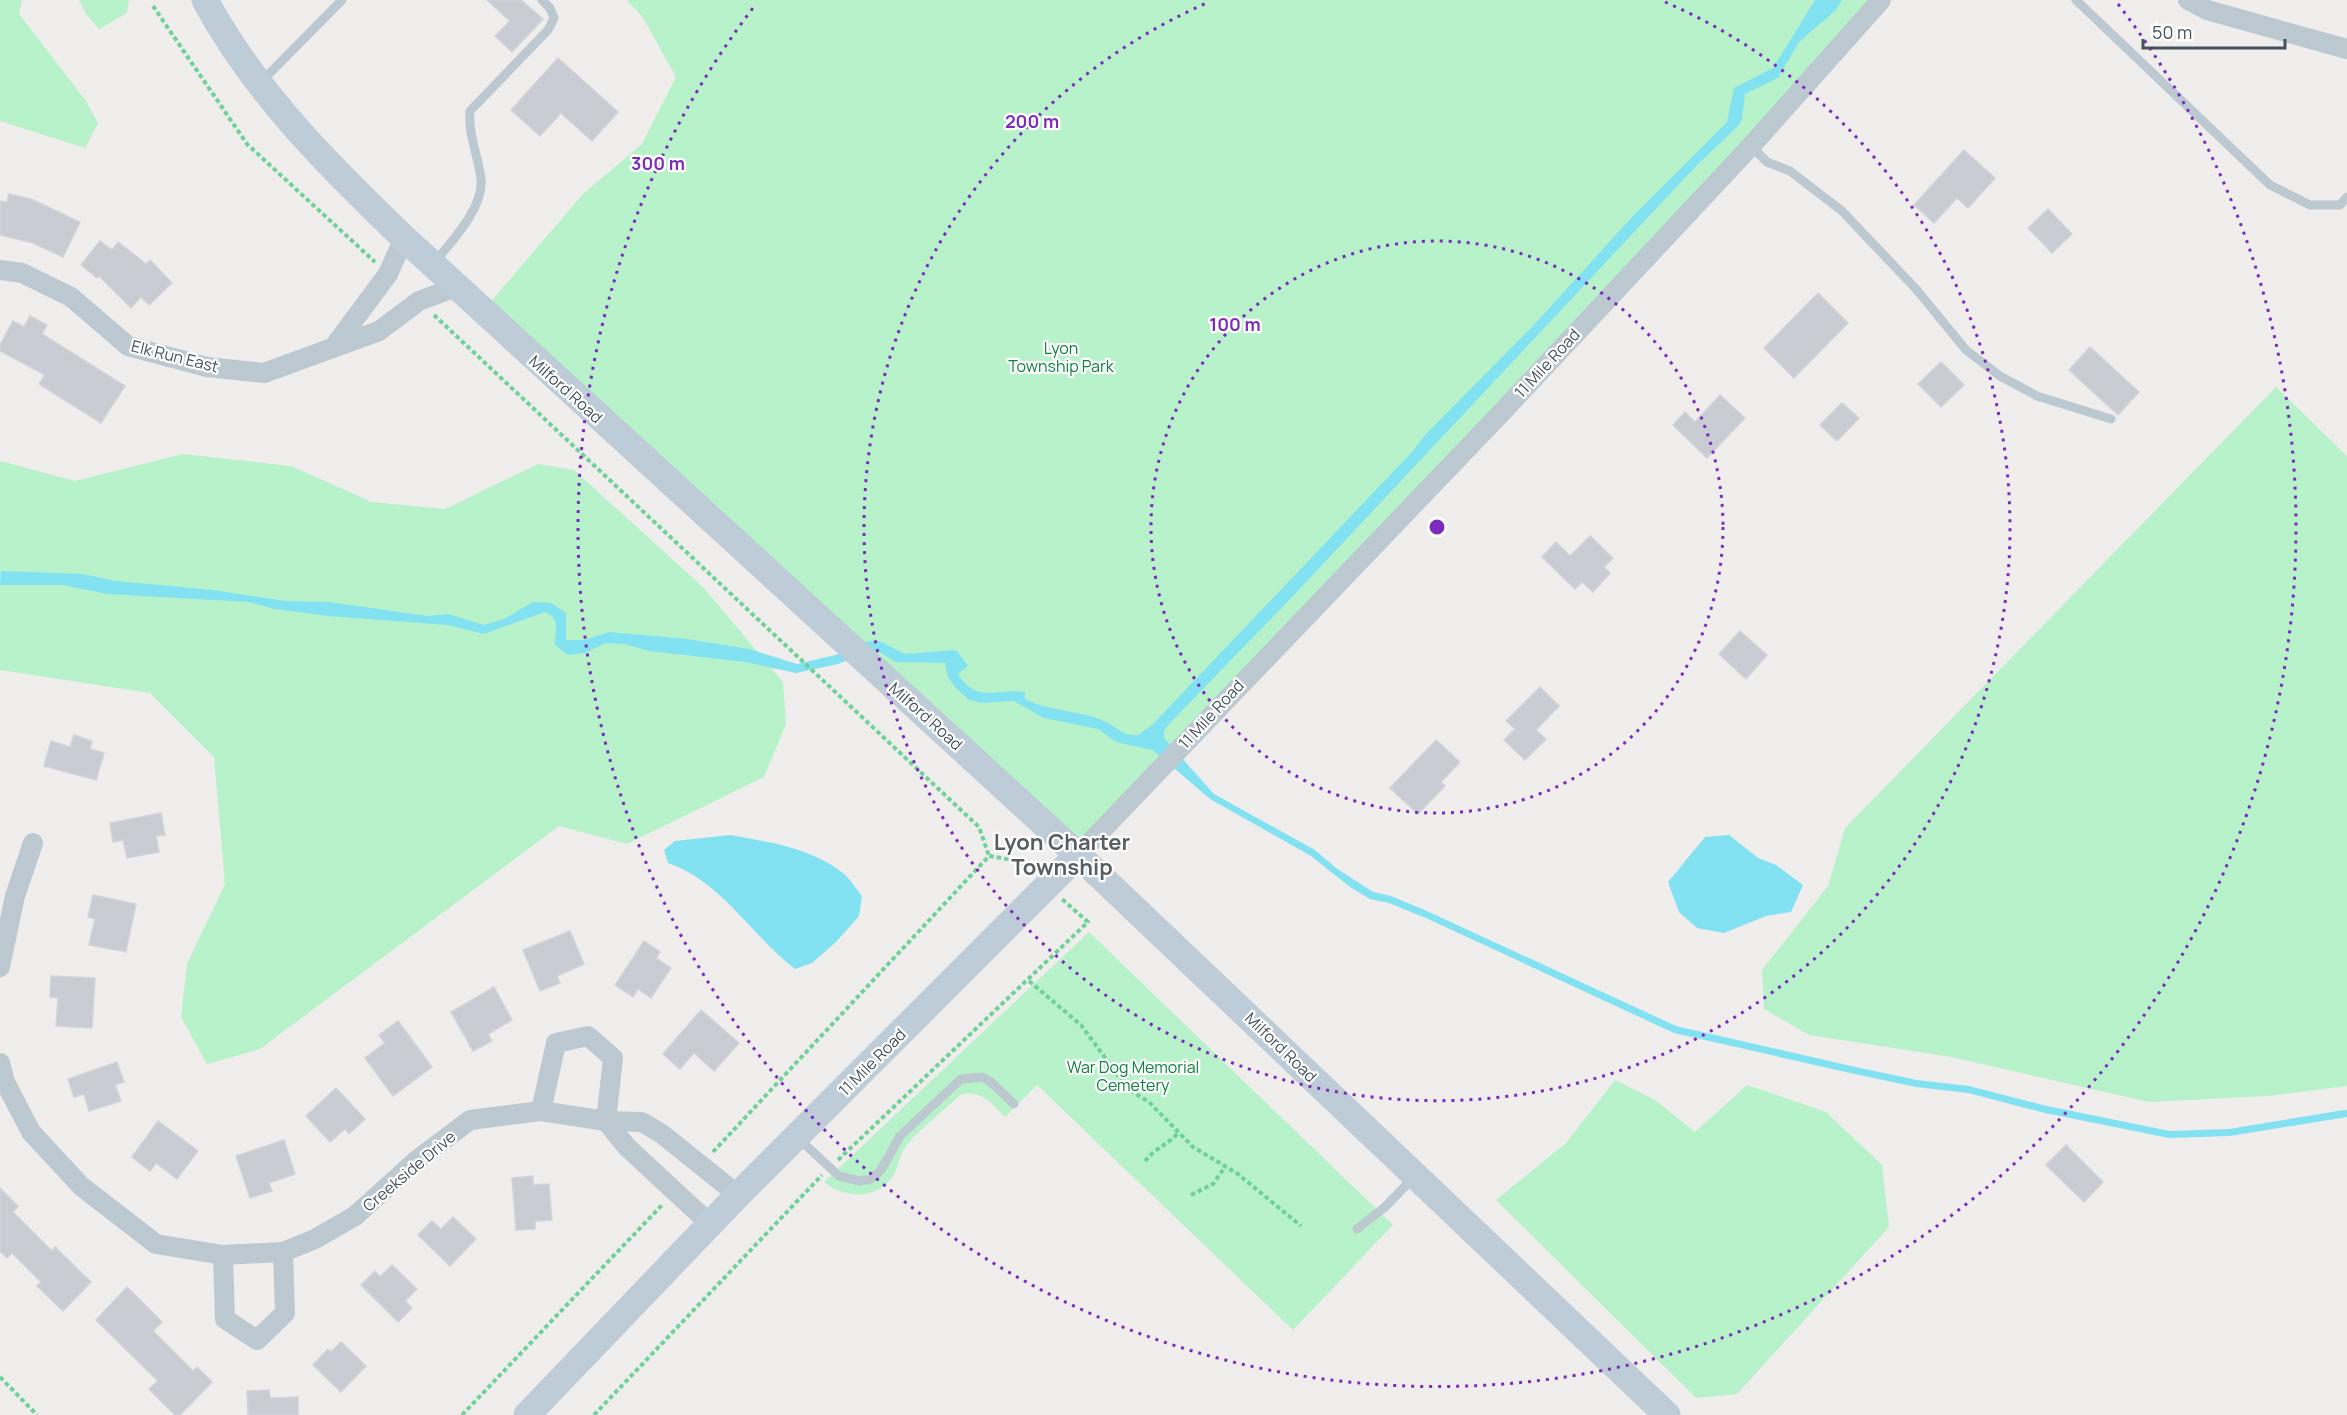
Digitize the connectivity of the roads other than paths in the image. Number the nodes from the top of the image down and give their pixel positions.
1 (205, 0) edge
2 (342, 0) edge
3 (542, 0) edge
4 (1881, 0) edge
5 (2076, 0) edge
6 (2188, 0) edge
7 (2347, 49) edge
8 (258, 84) junction
9 (1751, 146) junction
10 (2347, 197) edge
11 (404, 238) junction
12 (432, 266) junction
13 (0, 270) edge
14 (456, 287) junction
15 (333, 348) junction
16 (2111, 419) dead end
17 (33, 843) dead end
18 (1078, 855) junction
19 (0, 967) edge
20 (0, 1063) edge
21 (1014, 1104) dead end
22 (541, 1111) junction
23 (606, 1121) junction
24 (797, 1137) junction
25 (1415, 1175) junction
26 (738, 1195) junction
27 (710, 1224) junction
28 (1357, 1229) dead end
29 (283, 1252) junction
30 (224, 1255) junction
31 (527, 1415) edge
32 (1667, 1415) edge

1 - 8 street, Milford Road
2 - 8 lane
3 - 12 lane
4 - 9 street, 11 Mile Road
5 - 10 lane
6 - 7 street
8 - 11 street, Milford Road
9 - 16 lane
9 - 18 street, 11 Mile Road
11 - 12 street, Milford Road
11 - 15 street
12 - 14 street, Milford Road
13 - 15 street, Elk Run East
14 - 15 street, Elk Run East
14 - 18 street, Milford Road
17 - 19 street
18 - 24 street, 11 Mile Road
18 - 25 street, Milford Road
20 - 30 street, Creekside Drive
21 - 24 lane
22 - 23 street, Creekside Drive
22 - 23 street
22 - 29 street, Creekside Drive
23 - 26 street, Creekside Drive
23 - 27 street
24 - 26 street, 11 Mile Road
25 - 28 lane
25 - 32 street, Milford Road
26 - 27 street, 11 Mile Road
27 - 31 street, 11 Mile Road
29 - 30 street, Creekside Drive
29 - 30 street

